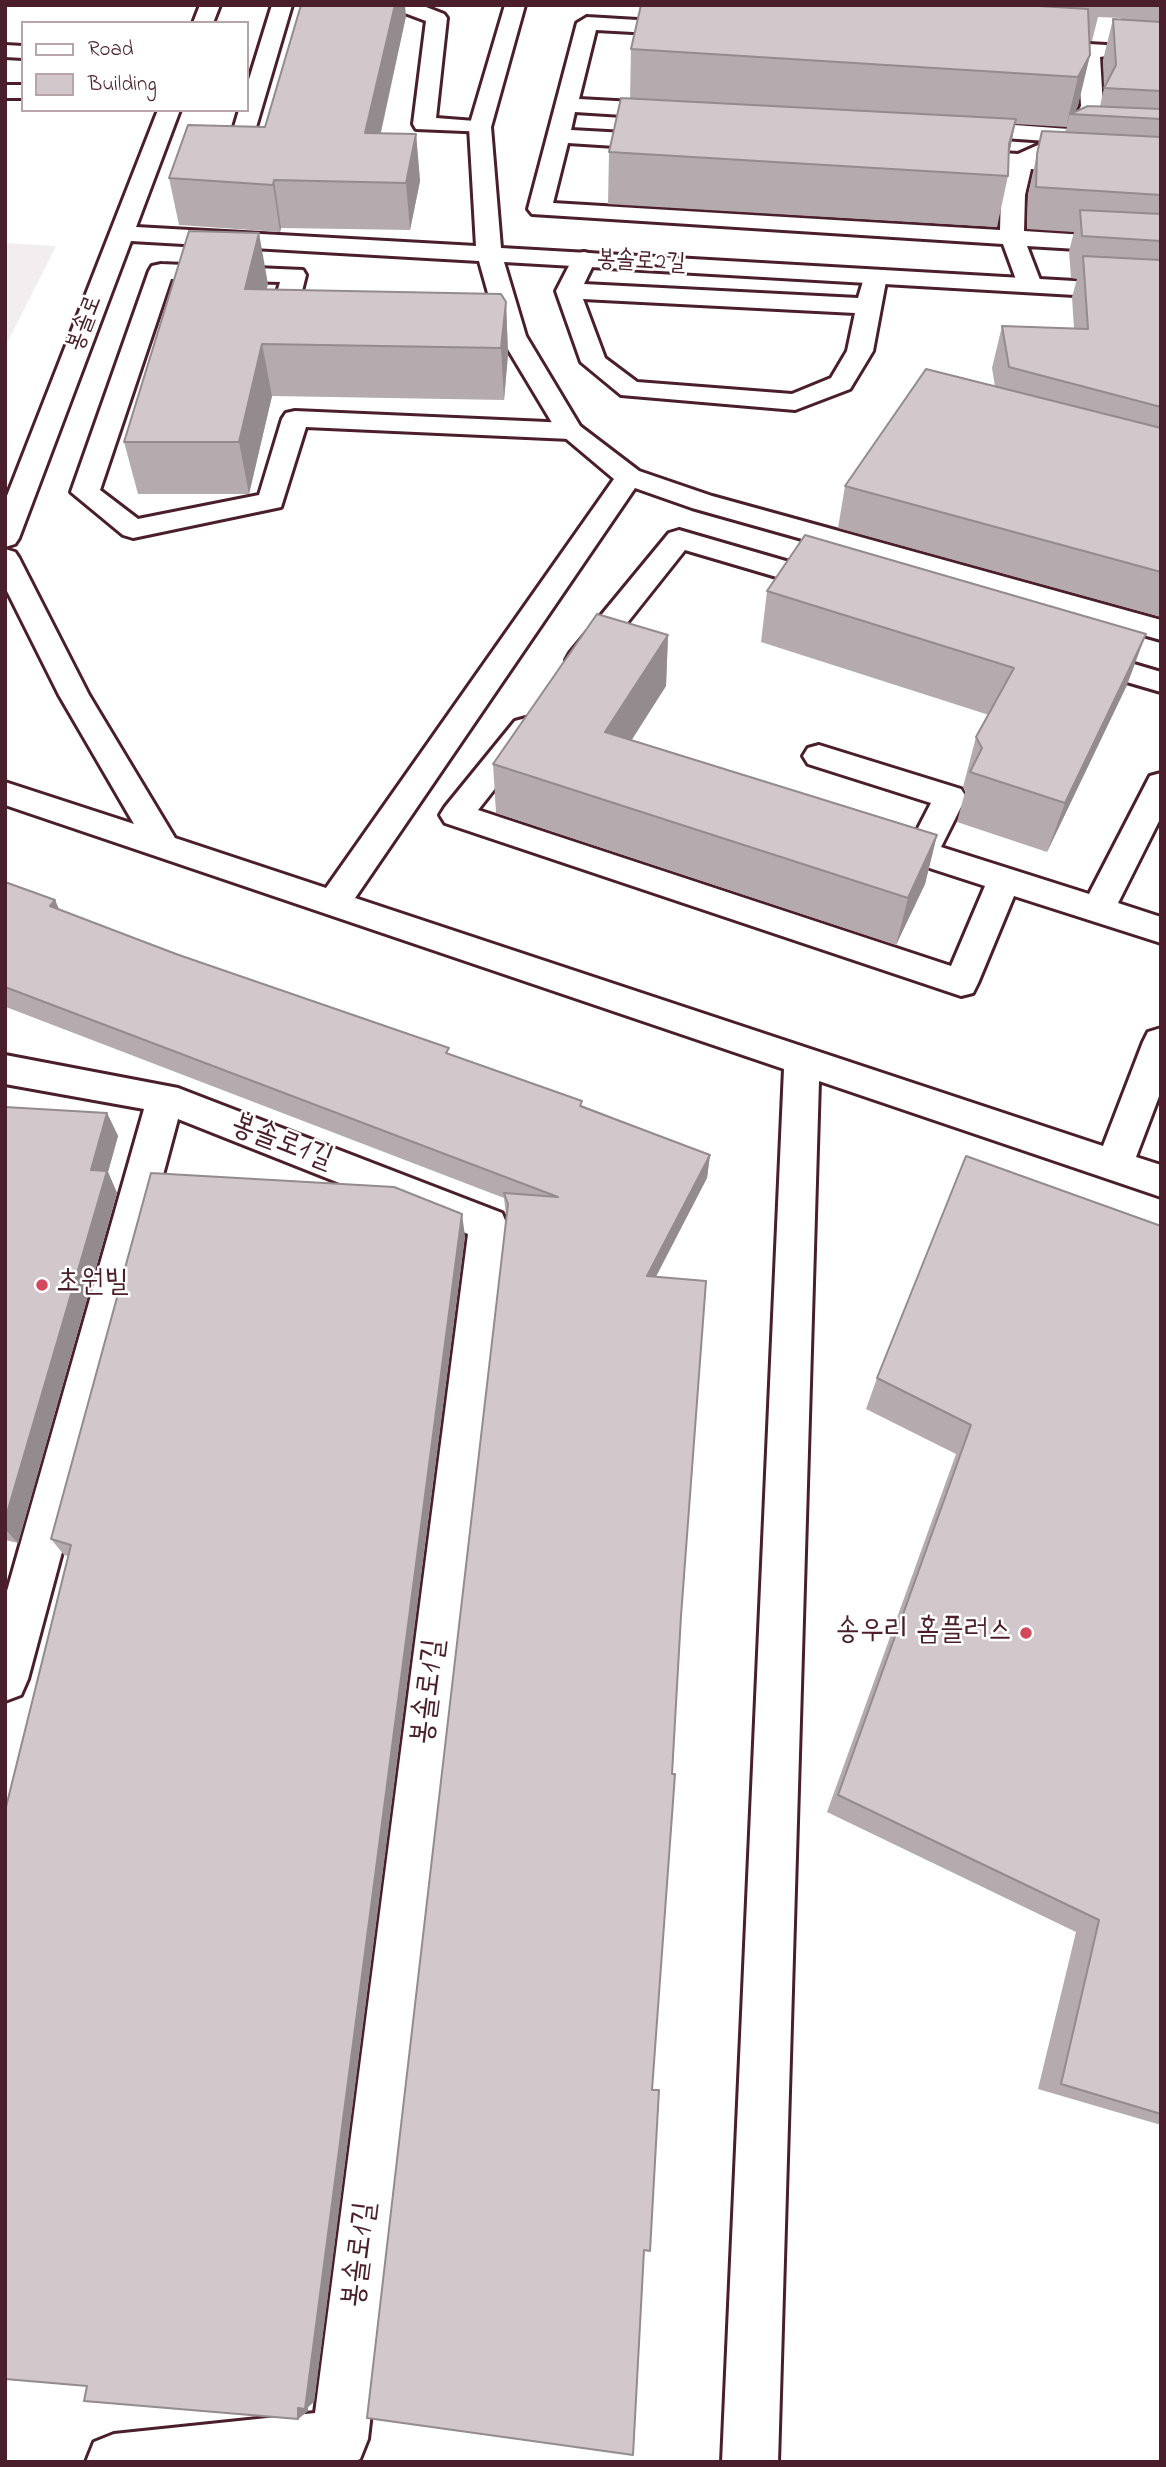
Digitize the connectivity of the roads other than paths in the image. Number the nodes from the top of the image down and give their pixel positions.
1 (282, 5) edge
2 (401, 5) edge
3 (515, 5) edge
4 (1103, 24) dead end
5 (710, 30) edge
6 (1062, 49) edge
7 (1097, 51) junction
8 (1133, 52) edge
9 (566, 105) junction
10 (168, 112) edge
11 (691, 112) edge
12 (424, 124) junction
13 (480, 127) junction
14 (939, 127) edge
15 (1076, 135) junction
16 (559, 136) junction
17 (1161, 142) edge
18 (681, 143) edge
19 (412, 149) edge
20 (238, 151) edge
21 (940, 157) edge
22 (1022, 161) junction
23 (1161, 170) edge
24 (121, 233) junction
25 (1012, 238) junction
26 (1161, 247) edge
27 (489, 254) junction
28 (584, 259) junction
29 (875, 276) junction
30 (1030, 285) junction
31 (568, 292) junction
32 (1161, 293) edge
33 (869, 306) junction
34 (321, 331) edge
35 (570, 431) junction
36 (629, 477) junction
37 (5, 538) edge
38 (5, 558) edge
39 (853, 591) edge
40 (1161, 630) edge
41 (1054, 650) edge
42 (1161, 682) edge
43 (819, 755) dead end
44 (1161, 784) edge
45 (5, 793) edge
46 (857, 833) edge
47 (163, 846) junction
48 (922, 853) junction
49 (1004, 880) junction
50 (333, 904) junction
51 (1098, 910) junction
52 (1161, 930) edge
53 (1161, 1042) edge
54 (802, 1060) junction
55 (5, 1069) edge
56 (164, 1098) junction
57 (1114, 1166) junction
58 (1161, 1181) edge
59 (5, 1679) edge
60 (114, 2462) edge
61 (750, 2462) edge

1 - 20 street
2 - 12 street
3 - 13 street
4 - 7 street
5 - 9 street
6 - 7 street
7 - 8 street
7 - 15 street
9 - 11 street
9 - 16 street
10 - 24 street, 봉솔로
12 - 13 street
12 - 19 street
13 - 27 street
14 - 15 street
15 - 17 street
15 - 22 street
16 - 18 street
16 - 25 street
21 - 22 street
22 - 23 street
22 - 25 street
24 - 27 street, 봉솔로2길
24 - 37 street, 봉솔로
25 - 26 street
25 - 30 street
27 - 28 street, 봉솔로2길
27 - 35 street
28 - 29 street, 봉솔로2길
28 - 31 street
29 - 30 street, 봉솔로2길
29 - 33 street
30 - 32 street, 봉솔로2길
31 - 33 street
31 - 33 street
34 - 35 street
35 - 36 street
36 - 40 street
36 - 50 street
38 - 47 street
39 - 49 street
41 - 42 street
43 - 48 street
44 - 51 street
45 - 47 street
46 - 48 street
47 - 50 street
48 - 49 street
49 - 51 street
50 - 54 street
51 - 52 street
53 - 57 street
54 - 57 street
54 - 61 street
55 - 56 street, 봉솔로1길
56 - 59 street
56 - 60 street, 봉솔로1길
57 - 58 street

